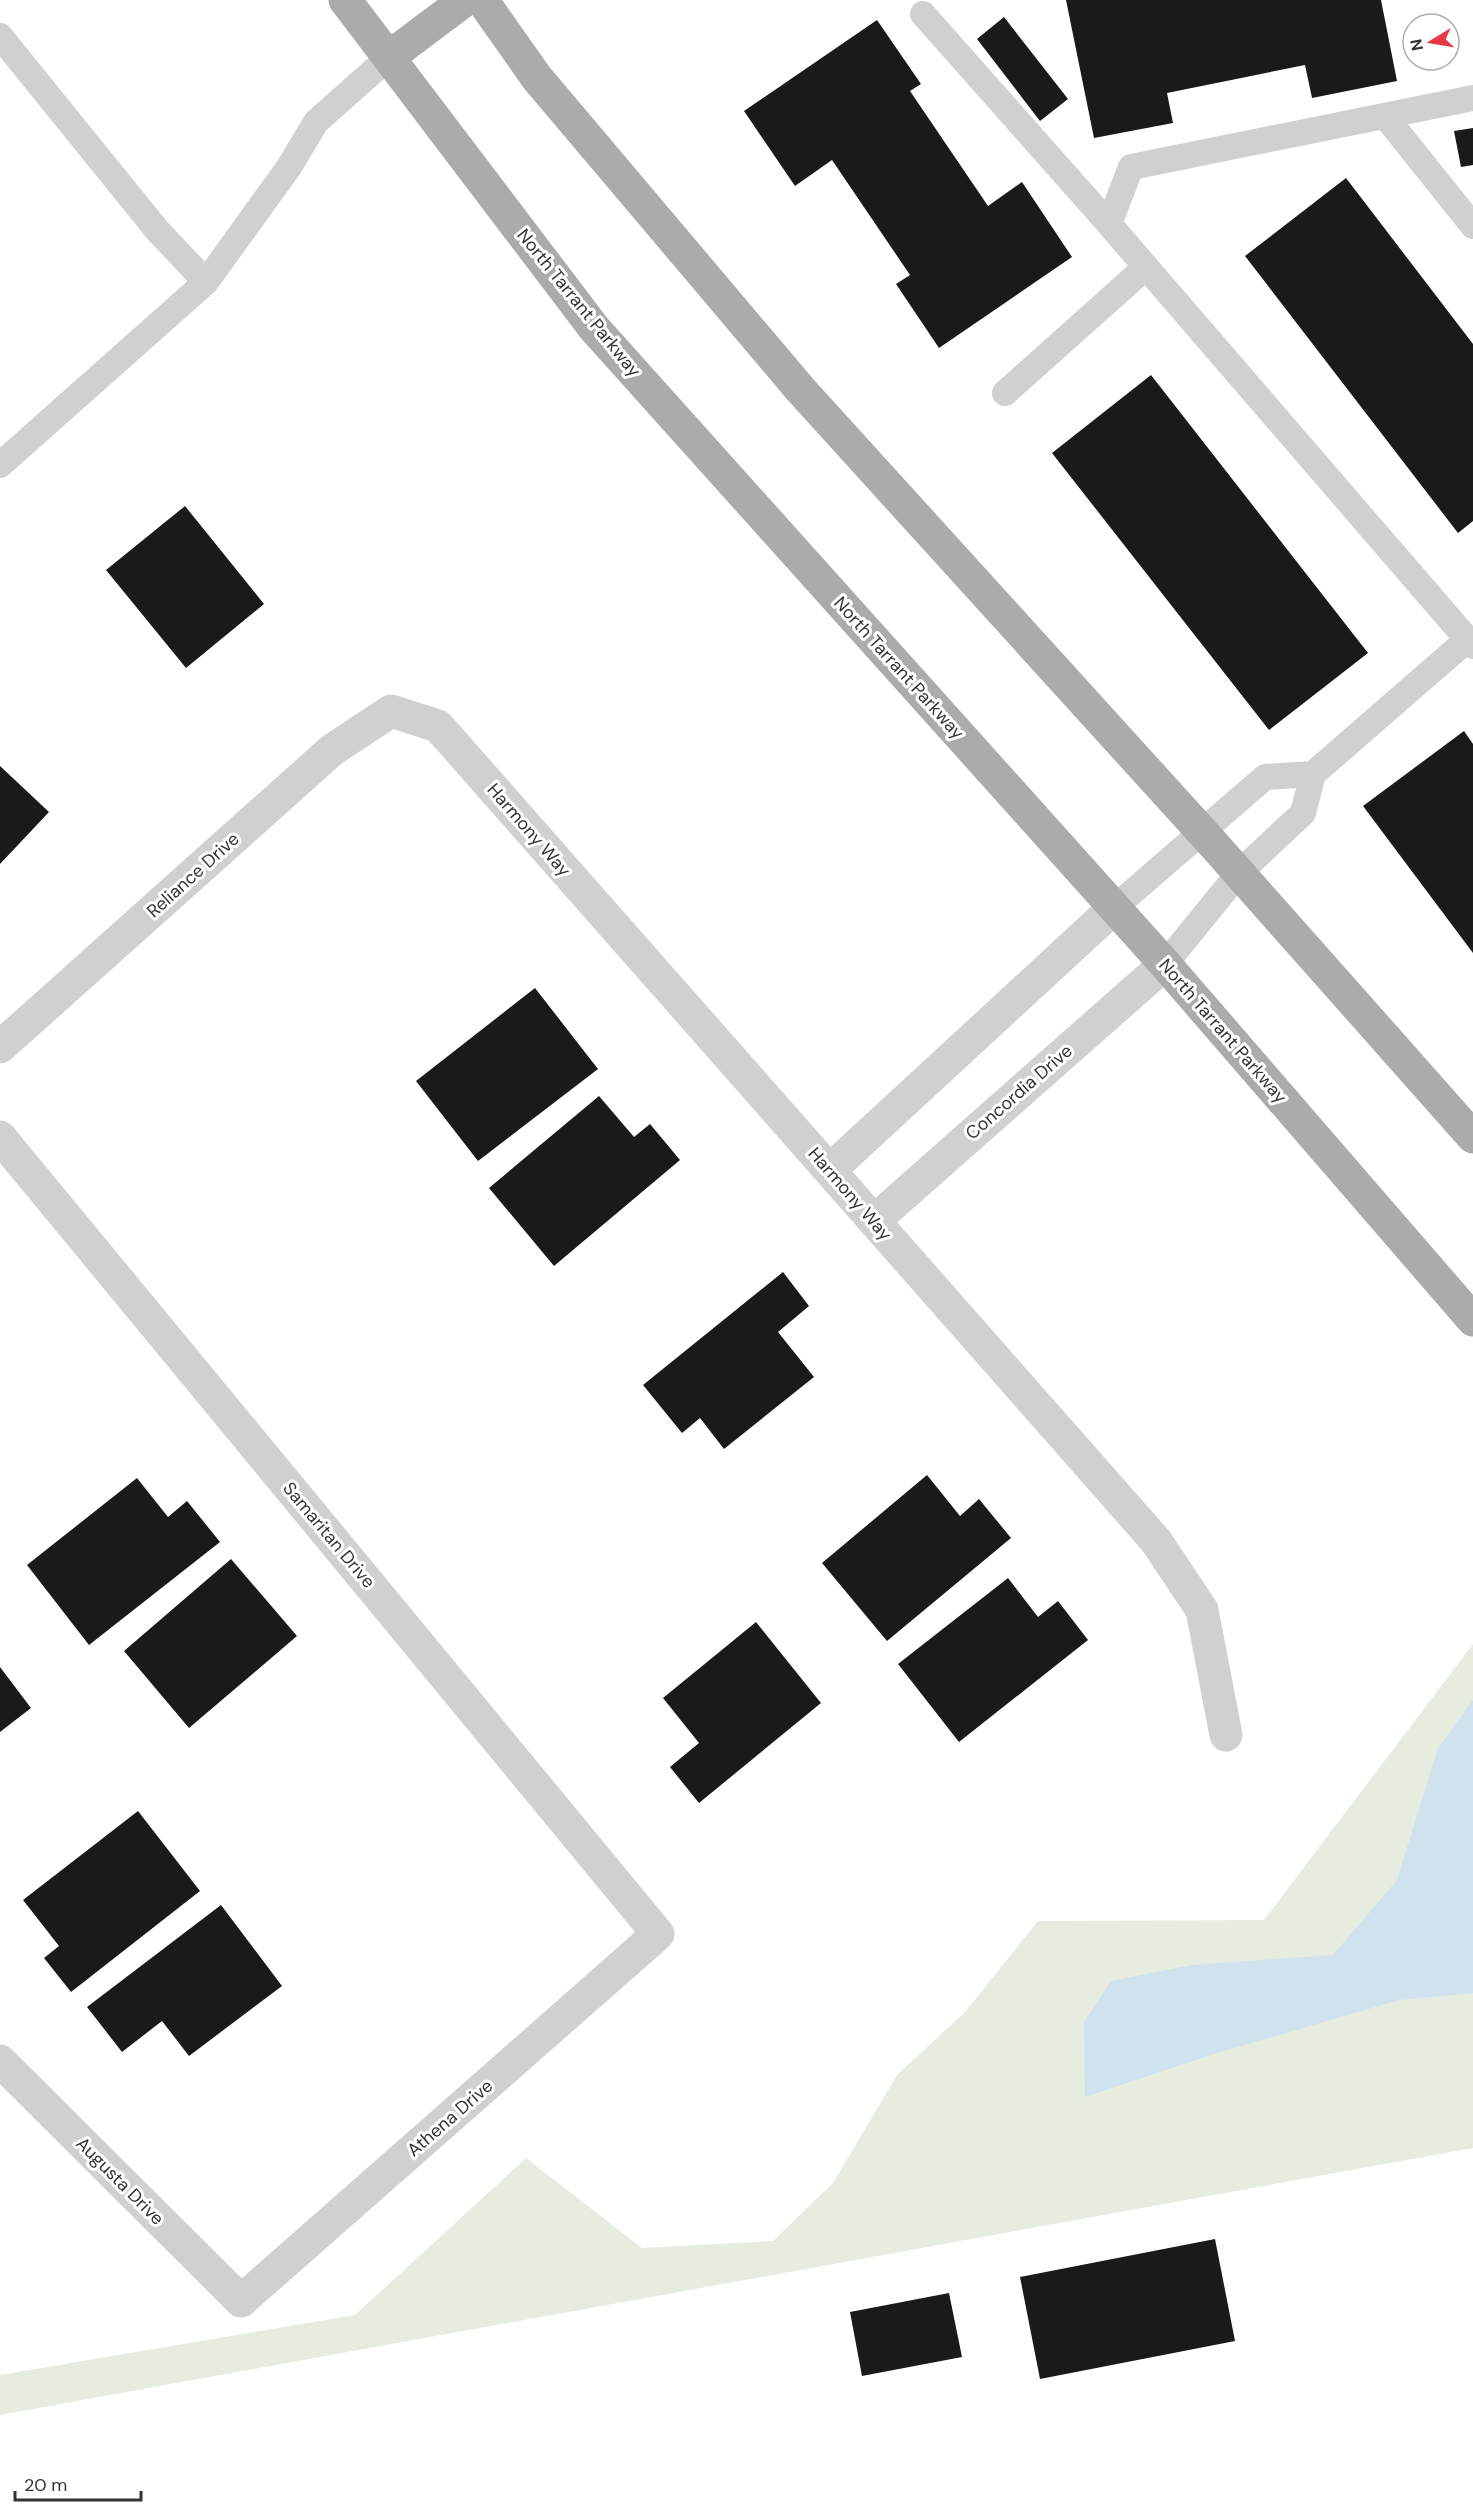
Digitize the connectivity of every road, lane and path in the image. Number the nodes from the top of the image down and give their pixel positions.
1 (345, 0) edge
2 (465, 0) edge
3 (482, 0) edge
4 (923, 14) dead end
5 (0, 36) edge
6 (389, 57) junction
7 (1473, 98) edge
8 (1386, 116) junction
9 (1109, 224) junction
10 (1473, 226) edge
11 (1146, 267) junction
12 (206, 282) junction
13 (1005, 393) dead end
14 (0, 465) edge
15 (1470, 643) edge
16 (392, 711) joint
17 (1312, 774) junction
18 (1201, 831) junction
19 (1239, 873) junction
20 (1115, 908) junction
21 (1165, 964) junction
22 (0, 1047) edge
23 (0, 1137) edge
24 (1473, 1137) edge
25 (830, 1170) junction
26 (874, 1221) junction
27 (1473, 1320) edge
28 (1226, 1735) dead end
29 (658, 1934) joint
30 (0, 2061) edge
31 (241, 2301) joint

1 - 6 main road, North Tarrant Parkway
2 - 6 main road
3 - 18 main road
4 - 9 lane
5 - 12 lane
6 - 12 lane
6 - 20 main road, North Tarrant Parkway
7 - 8 lane
8 - 9 lane
8 - 10 lane
9 - 11 lane
11 - 13 lane
11 - 15 lane
12 - 14 lane
15 - 17 lane
16 - 22 street, Reliance Drive
16 - 25 street, Harmony Way
17 - 18 lane
17 - 19 lane
18 - 19 main road
18 - 20 lane
19 - 21 lane
19 - 24 main road
20 - 21 main road, North Tarrant Parkway
20 - 25 street
21 - 26 street, Concordia Drive
21 - 27 main road, North Tarrant Parkway
23 - 29 street, Samaritan Drive
25 - 26 street, Harmony Way
26 - 28 street, Harmony Way
29 - 31 street, Athena Drive
30 - 31 street, Augusta Drive

